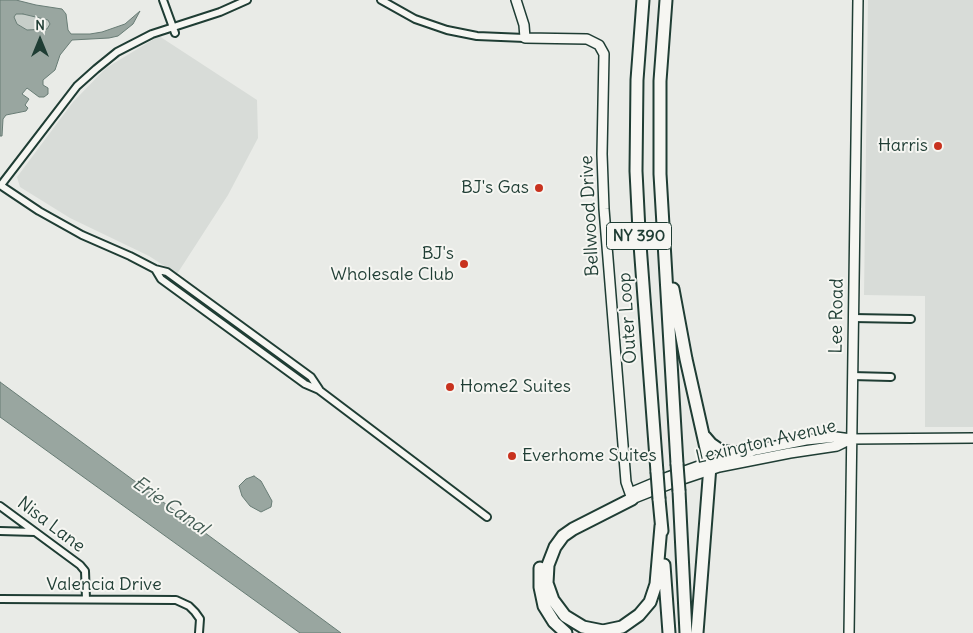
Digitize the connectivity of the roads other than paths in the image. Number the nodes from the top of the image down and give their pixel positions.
1 (164, 0) edge
2 (247, 0) edge
3 (381, 0) edge
4 (516, 0) edge
5 (643, 0) edge
6 (666, 0) edge
7 (858, 0) edge
8 (174, 30) junction
9 (526, 38) junction
10 (0, 185) edge
11 (662, 229) junction
12 (853, 318) junction
13 (912, 319) dead end
14 (852, 376) junction
15 (891, 377) dead end
16 (703, 434) junction
17 (973, 438) edge
18 (851, 439) junction
19 (750, 451) junction
20 (710, 466) junction
21 (631, 496) junction
22 (0, 506) edge
23 (487, 517) dead end
24 (661, 526) junction
25 (0, 532) edge
26 (35, 532) junction
27 (0, 599) edge
28 (86, 599) junction
29 (199, 633) edge
30 (566, 633) edge
31 (669, 633) edge
32 (686, 633) edge
33 (697, 633) edge
34 (849, 633) edge

1 - 8 street
2 - 8 street
3 - 9 street
4 - 9 street
5 - 24 highway, Outer Loop / NY 390, bridge
6 - 11 highway, NY 390
7 - 12 street, Lee Road
8 - 10 street
9 - 21 street, Bellwood Drive
10 - 23 street
11 - 16 highway
11 - 32 highway, NY 390, bridge
12 - 13 street
12 - 14 street, Lee Road
14 - 15 street
14 - 18 street, Lee Road
16 - 19 highway
16 - 20 highway
17 - 18 street, Lexington Avenue
18 - 19 street, Lexington Avenue
18 - 20 street, Lexington Avenue
18 - 34 street, Lee Road
19 - 20 street, Lexington Avenue
20 - 21 street, Lexington Avenue
20 - 33 highway
21 - 24 highway
21 - 30 highway
22 - 26 street, Nisa Lane
24 - 31 highway, Outer Loop / NY 390
25 - 26 street
26 - 28 street, Nisa Lane
27 - 28 street, Valencia Drive
28 - 29 street, Valencia Drive

